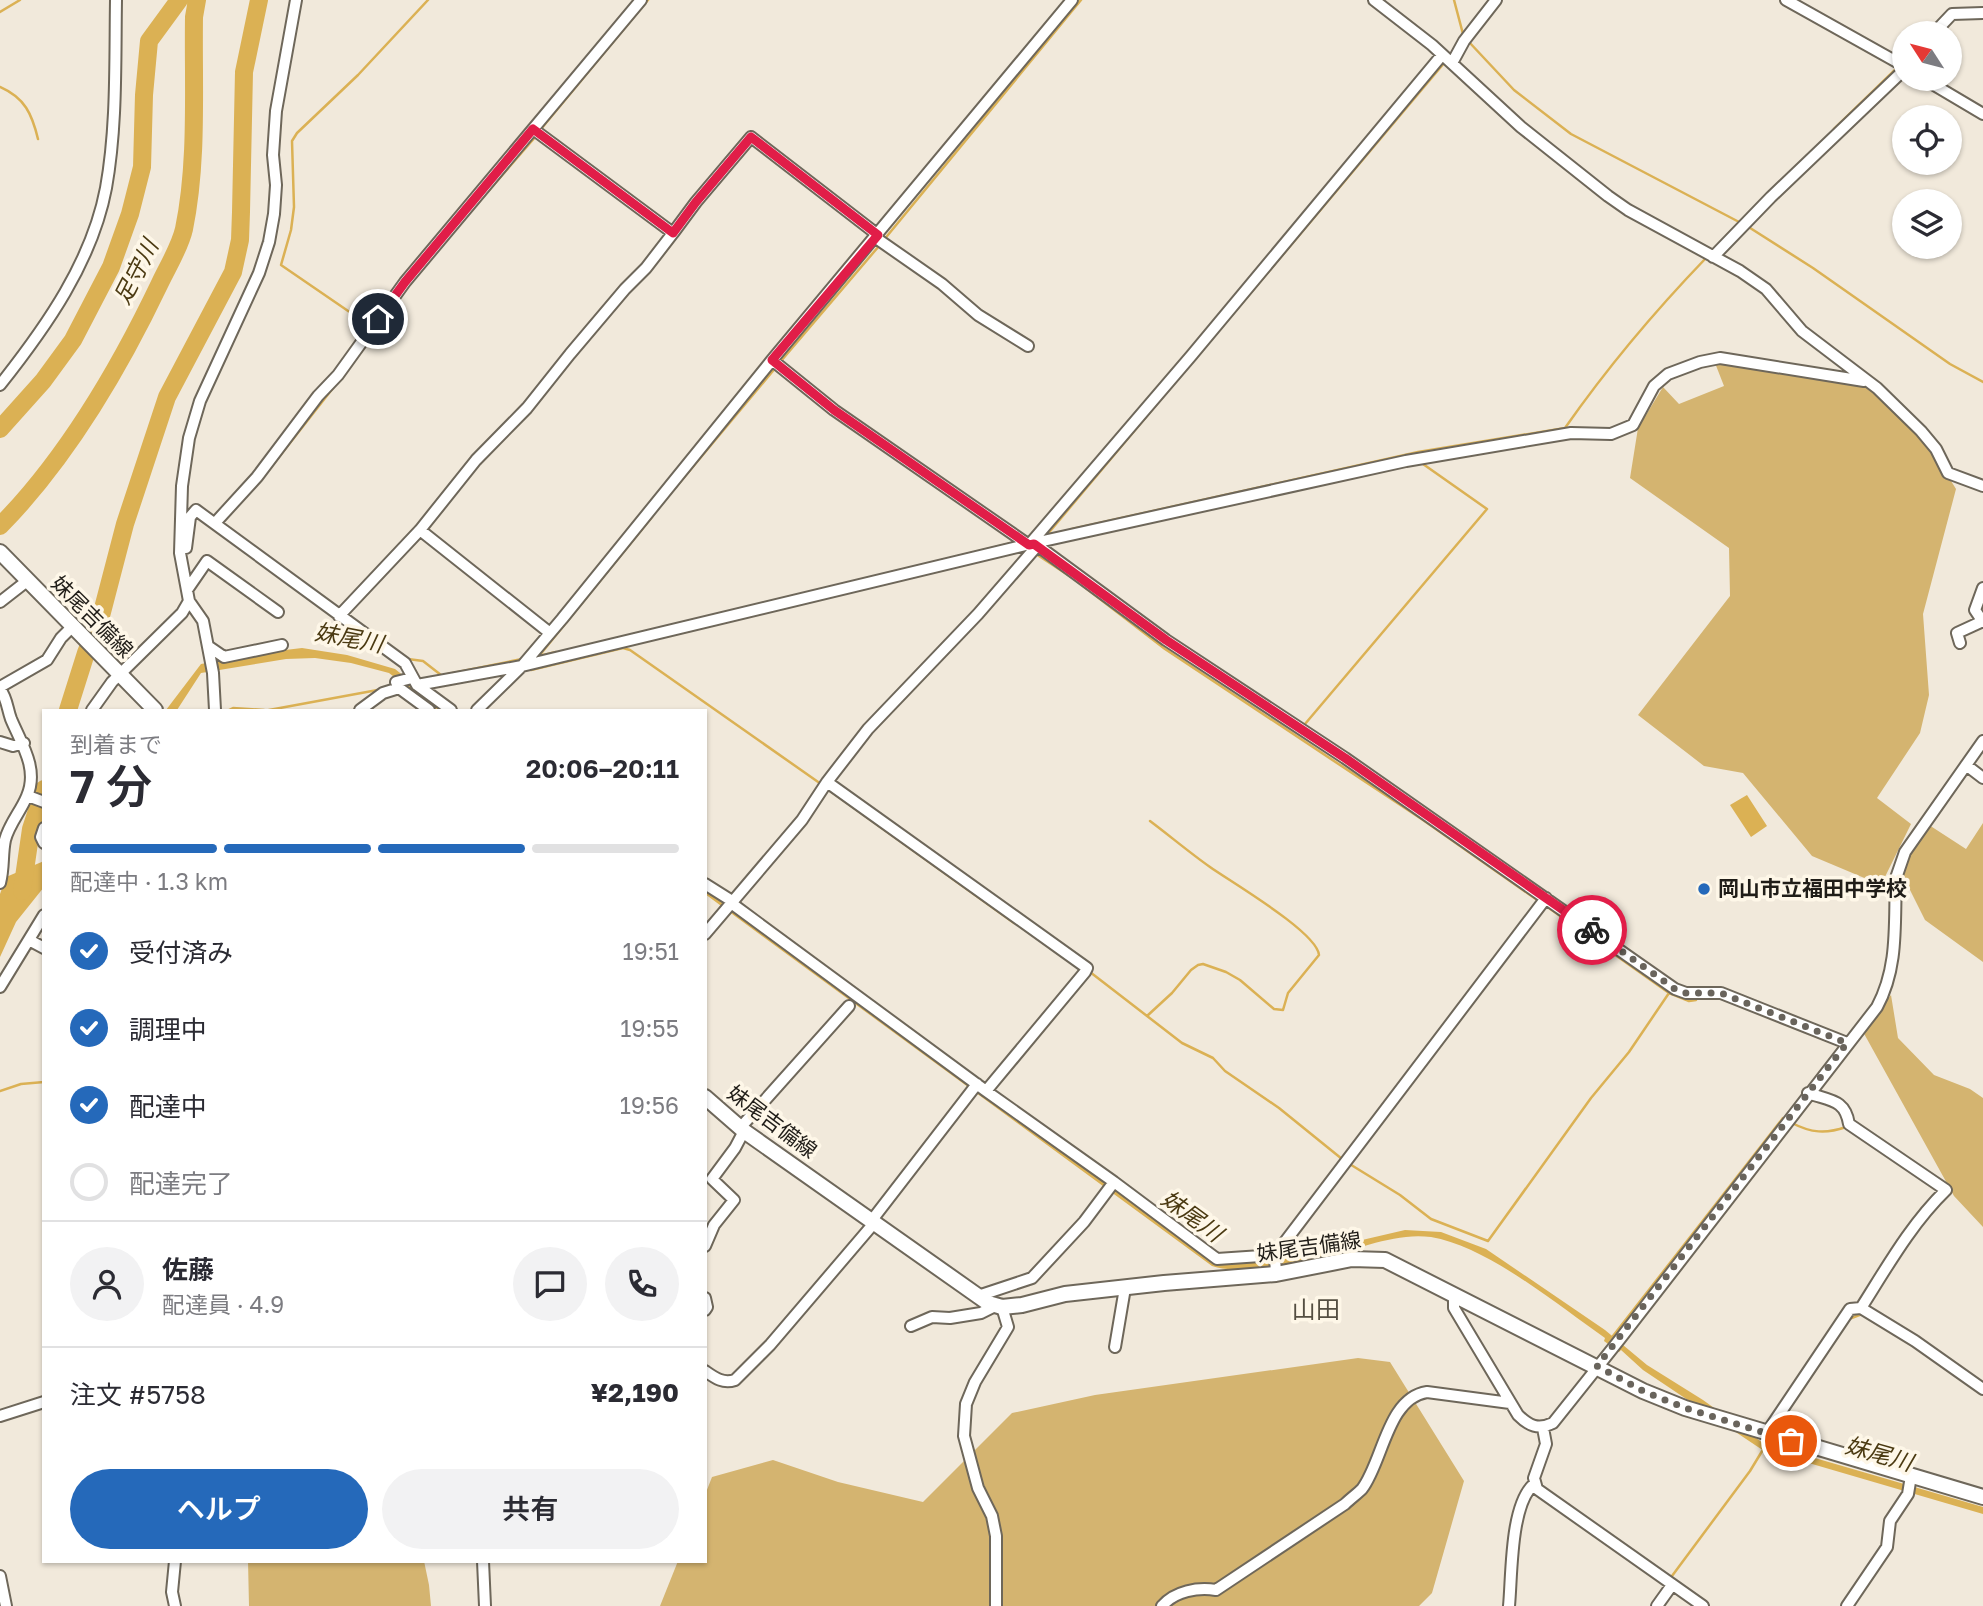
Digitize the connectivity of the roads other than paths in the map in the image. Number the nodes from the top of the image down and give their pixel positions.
1 (116, 0) edge
2 (296, 0) edge
3 (641, 0) edge
4 (1072, 0) edge
5 (1374, 0) edge
6 (1496, 0) edge
7 (1786, 0) edge
8 (1983, 13) edge
9 (1945, 21) edge
10 (1447, 59) junction
11 (1892, 60) edge
12 (1892, 76) edge
13 (1944, 91) edge
14 (1983, 114) edge
15 (537, 132) junction
16 (673, 233) junction
17 (879, 240) junction
18 (1710, 255) junction
19 (1028, 346) dead end
20 (776, 363) junction
21 (1864, 381) junction
22 (0, 385) edge
23 (1983, 486) edge
24 (215, 523) junction
25 (422, 532) junction
26 (1033, 545) junction
27 (0, 552) edge
28 (182, 564) junction
29 (25, 578) junction
30 (1983, 588) edge
31 (188, 595) junction
32 (0, 602) edge
33 (278, 612) dead end
34 (342, 613) junction
35 (1983, 621) edge
36 (76, 630) junction
37 (550, 633) junction
38 (1959, 643) dead end
39 (282, 645) dead end
40 (208, 646) junction
41 (526, 661) junction
42 (120, 675) junction
43 (407, 682) junction
44 (0, 688) edge
45 (93, 709) edge
46 (154, 709) edge
47 (215, 709) edge
48 (361, 709) edge
49 (428, 709) edge
50 (449, 709) edge
51 (478, 709) edge
52 (1983, 741) edge
53 (0, 742) edge
54 (24, 743) junction
55 (1966, 765) junction
56 (1983, 778) edge
57 (825, 785) junction
58 (29, 796) junction
59 (42, 801) edge
60 (0, 883) edge
61 (707, 886) edge
62 (1543, 901) junction
63 (729, 905) junction
64 (42, 918) edge
65 (707, 932) edge
66 (29, 940) junction
67 (42, 947) edge
68 (0, 987) edge
69 (849, 1006) dead end
70 (1847, 1043) junction
71 (978, 1088) junction
72 (1808, 1093) junction
73 (707, 1099) edge
74 (742, 1129) junction
75 (708, 1175) edge
76 (1112, 1185) junction
77 (874, 1221) junction
78 (707, 1241) edge
79 (1275, 1256) junction
80 (1276, 1272) junction
81 (1125, 1288) junction
82 (978, 1296) junction
83 (1454, 1296) junction
84 (999, 1306) junction
85 (1861, 1308) junction
86 (911, 1326) dead end
87 (1115, 1347) dead end
88 (1597, 1366) junction
89 (707, 1372) edge
90 (1983, 1390) edge
91 (42, 1403) edge
92 (1510, 1404) junction
93 (0, 1416) edge
94 (1543, 1428) junction
95 (1766, 1434) junction
96 (1534, 1484) junction
97 (1910, 1485) junction
98 (1983, 1497) edge
99 (175, 1563) edge
100 (483, 1563) edge
101 (0, 1576) edge
102 (1669, 1583) junction
103 (6, 1606) edge
104 (175, 1606) edge
105 (485, 1606) edge
106 (996, 1606) edge
107 (1162, 1606) edge
108 (1509, 1606) edge
109 (1657, 1606) edge
110 (1703, 1606) edge
111 (1847, 1606) edge

1 - 22 street
2 - 28 street
3 - 15 street
4 - 17 street
5 - 10 street
6 - 10 street
7 - 11 street
8 - 9 street
10 - 18 street
10 - 26 street
12 - 18 street
13 - 14 street
15 - 16 street
15 - 24 street
16 - 17 street
16 - 25 street
17 - 19 street
17 - 20 street
18 - 21 street
20 - 26 street
20 - 37 street
21 - 23 street
21 - 26 street
24 - 28 street
24 - 34 street
25 - 34 street
25 - 37 street
26 - 41 street
26 - 57 street
26 - 62 street
27 - 29 main road, 妹尾吉備線
28 - 31 street
29 - 32 street
29 - 36 main road, 妹尾吉備線
30 - 35 street
31 - 33 street
31 - 40 street
31 - 42 street
34 - 43 street
35 - 38 street
36 - 42 main road, 妹尾吉備線
36 - 44 street
37 - 41 street
39 - 40 street
40 - 47 street
41 - 43 street
41 - 51 street
42 - 45 street
42 - 46 main road, 妹尾吉備線
43 - 48 street
43 - 49 street
43 - 50 street
44 - 54 street
52 - 55 street
53 - 54 street
54 - 58 street
55 - 56 street
55 - 70 street
57 - 63 street
57 - 71 street
58 - 59 street
58 - 60 street
61 - 63 street
62 - 70 street
62 - 79 street
63 - 65 street
63 - 71 street
64 - 66 street
66 - 67 street
66 - 68 street
69 - 74 street
70 - 72 street
71 - 76 street
71 - 77 street
72 - 85 street
72 - 88 street
73 - 74 main road, 妹尾吉備線
74 - 75 street
74 - 77 main road, 妹尾吉備線
75 - 78 street
76 - 79 street
76 - 82 street
77 - 82 main road, 妹尾吉備線
77 - 89 street
79 - 80 street
80 - 81 main road, 妹尾吉備線
80 - 83 main road, 妹尾吉備線
81 - 84 main road, 妹尾吉備線
81 - 87 street
82 - 84 main road, 妹尾吉備線
83 - 88 main road, 妹尾吉備線
83 - 92 street
84 - 86 street
84 - 106 street
85 - 90 street
85 - 95 street
88 - 94 street
88 - 95 main road, 妹尾吉備線
91 - 93 street
92 - 94 street
92 - 107 street
94 - 96 street
95 - 97 main road, 妹尾吉備線
96 - 102 street
96 - 108 street
97 - 98 main road, 妹尾吉備線
97 - 111 street
99 - 104 street
100 - 105 street
101 - 103 street
102 - 109 street
102 - 110 street

